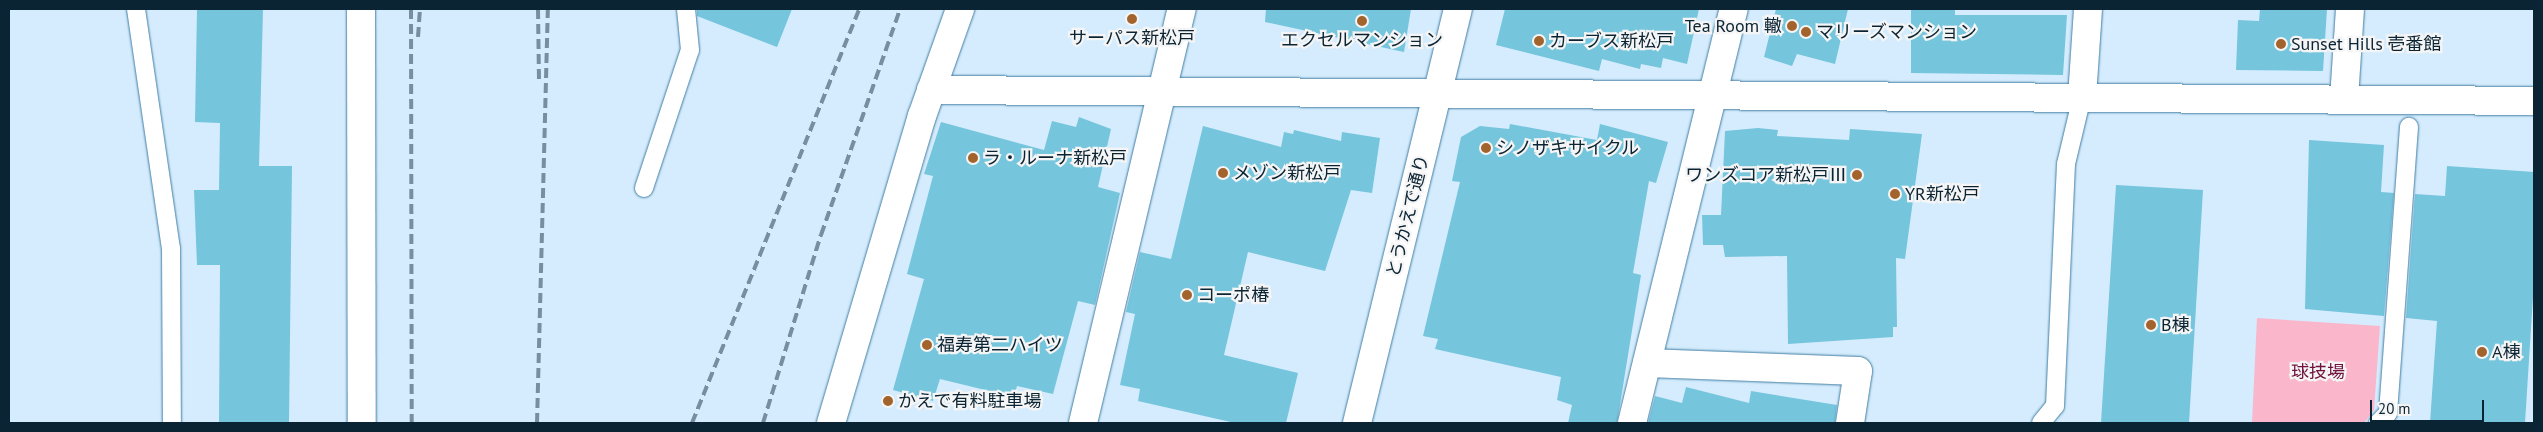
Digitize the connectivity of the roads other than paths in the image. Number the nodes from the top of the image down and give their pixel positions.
1 (136, 9) edge
2 (361, 9) edge
3 (686, 9) edge
4 (960, 9) edge
5 (1182, 9) edge
6 (1458, 9) edge
7 (1734, 9) edge
8 (2088, 9) edge
9 (2350, 9) edge
10 (931, 90) junction
11 (1162, 92) junction
12 (1438, 95) junction
13 (2082, 97) junction
14 (1714, 98) junction
15 (2344, 99) junction
16 (2534, 101) edge
17 (2409, 127) dead end
18 (644, 188) dead end
19 (1647, 363) junction
20 (172, 423) edge
21 (362, 423) edge
22 (831, 423) edge
23 (1083, 423) edge
24 (1357, 423) edge
25 (1632, 423) edge
26 (1850, 423) edge
27 (2041, 423) edge
28 (2378, 423) edge

1 - 20 lane
2 - 21 street
3 - 18 lane
4 - 10 street
5 - 11 street
6 - 12 street, とうかえで通り
7 - 14 street
8 - 13 street
9 - 15 street
10 - 11 street
10 - 22 street
11 - 12 street
11 - 23 street
12 - 14 street
12 - 24 street, とうかえで通り
13 - 14 street
13 - 15 street
13 - 27 lane
14 - 19 street
15 - 16 street
17 - 28 lane
19 - 25 street
19 - 26 street

